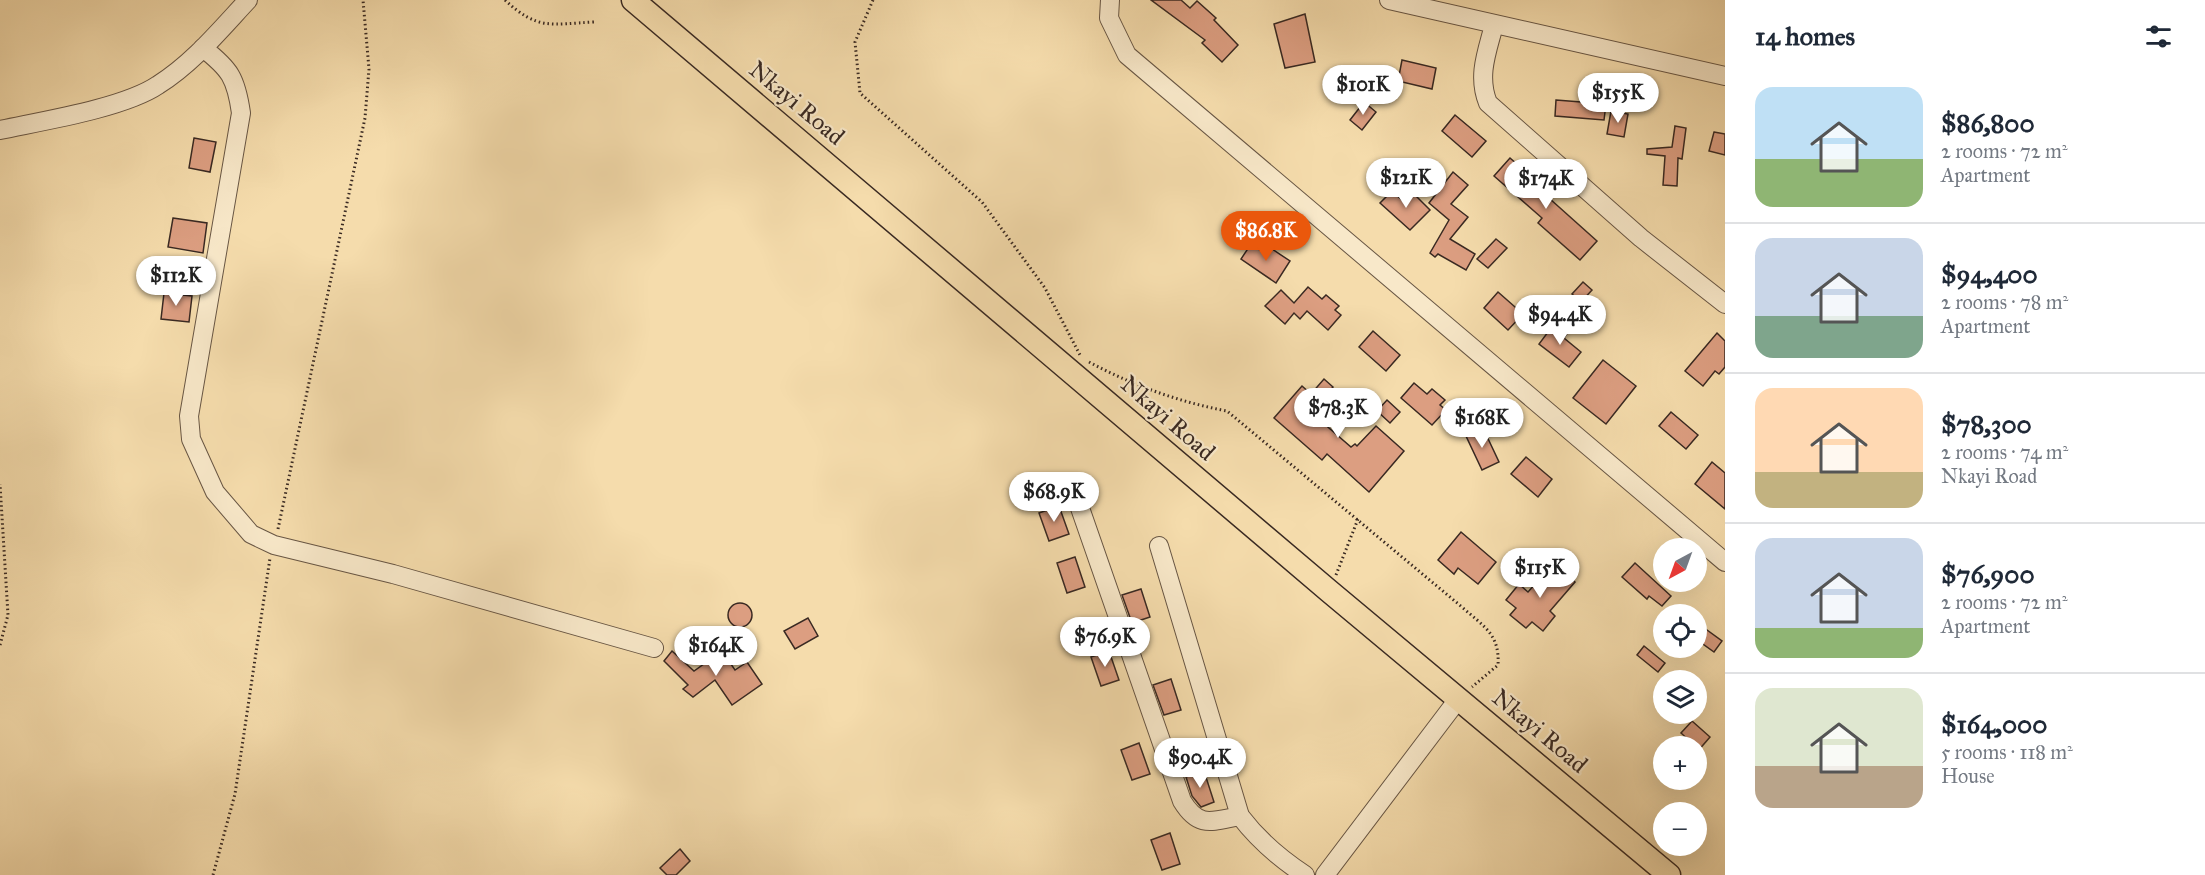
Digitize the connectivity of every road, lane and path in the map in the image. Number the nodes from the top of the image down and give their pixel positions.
1 (248, 0) edge
2 (363, 0) edge
3 (505, 0) edge
4 (633, 0) edge
5 (873, 0) edge
6 (1110, 0) edge
7 (1389, 0) edge
8 (594, 22) dead end
9 (1494, 25) junction
10 (203, 48) junction
11 (1725, 76) edge
12 (0, 130) edge
13 (1725, 304) edge
14 (0, 484) edge
15 (1080, 508) dead end
16 (1358, 519) junction
17 (274, 545) junction
18 (1159, 546) dead end
19 (1725, 562) edge
20 (1329, 591) junction
21 (0, 645) edge
22 (654, 648) dead end
23 (1459, 698) junction
24 (1240, 816) junction
25 (213, 875) edge
26 (1305, 875) edge
27 (1325, 875) edge
28 (1669, 875) edge

1 - 10 street
2 - 17 path
3 - 8 path
4 - 20 main road, Nkayi Road
5 - 16 path
6 - 19 street
7 - 9 street
9 - 11 street
9 - 13 street
10 - 12 street
10 - 17 street
14 - 21 path
15 - 24 street
16 - 20 path
16 - 23 path
17 - 22 street
17 - 25 path
18 - 24 street
20 - 23 main road, Nkayi Road
23 - 27 street
23 - 28 main road, Nkayi Road
24 - 26 street

